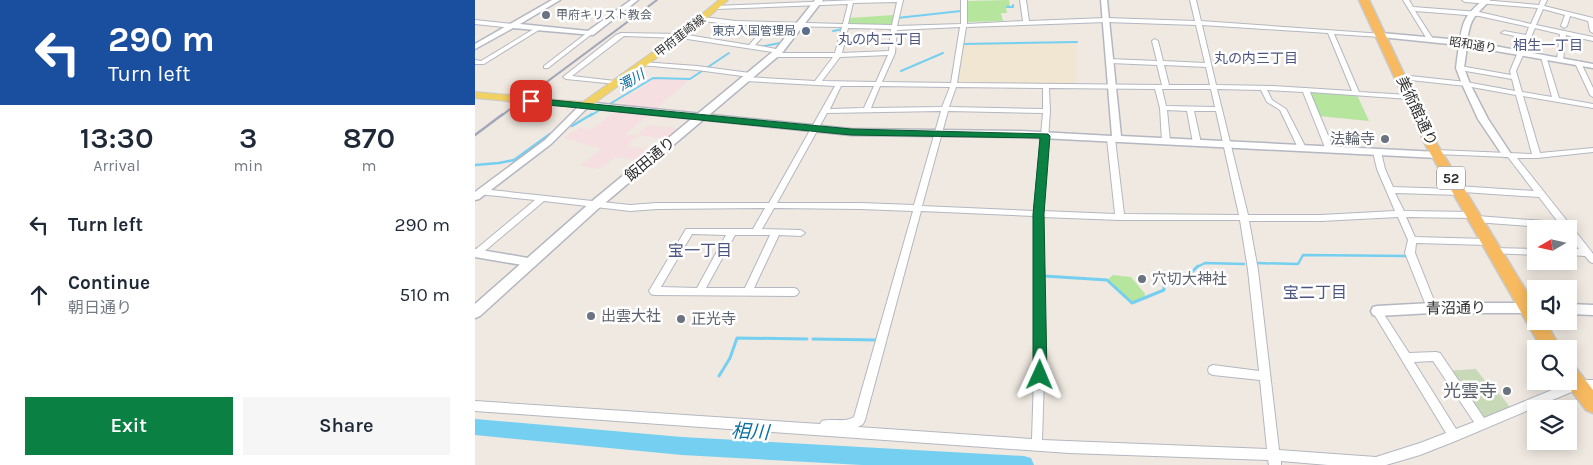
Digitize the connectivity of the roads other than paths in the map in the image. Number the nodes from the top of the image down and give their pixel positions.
1 (557, 0) edge
2 (635, 0) edge
3 (724, 0) edge
4 (964, 0) edge
5 (1023, 0) edge
6 (1104, 0) edge
7 (1193, 0) edge
8 (1364, 0) edge
9 (1407, 0) edge
10 (1465, 0) edge
11 (1544, 0) edge
12 (1486, 1) edge
13 (817, 2) edge
14 (851, 2) junction
15 (900, 2) edge
16 (716, 7) junction
17 (1540, 7) junction
18 (1412, 8) junction
19 (1472, 13) junction
20 (1568, 14) junction
21 (703, 19) junction
22 (1592, 19) edge
23 (1106, 20) junction
24 (475, 22) edge
25 (1026, 22) junction
26 (1198, 23) junction
27 (771, 24) junction
28 (799, 25) junction
29 (964, 25) junction
30 (1531, 25) junction
31 (513, 26) junction
32 (845, 26) junction
33 (539, 28) junction
34 (894, 28) junction
35 (1564, 29) junction
36 (1593, 31) edge
37 (1330, 32) junction
38 (590, 33) junction
39 (1504, 33) dead end
40 (1381, 35) junction
41 (681, 36) junction
42 (1526, 37) junction
43 (1430, 39) junction
44 (1593, 39) edge
45 (1155, 41) dead end
46 (1464, 43) junction
47 (477, 45) edge
48 (750, 46) junction
49 (1521, 52) junction
50 (777, 53) junction
51 (892, 53) junction
52 (838, 55) junction
53 (1544, 57) junction
54 (1559, 60) junction
55 (475, 62) edge
56 (1110, 62) junction
57 (1160, 63) junction
58 (1579, 63) junction
59 (642, 64) junction
60 (1209, 65) junction
61 (1593, 66) edge
62 (546, 67) dead end
63 (1460, 68) junction
64 (748, 77) junction
65 (1401, 77) junction
66 (1513, 77) junction
67 (615, 83) junction
68 (817, 83) junction
69 (839, 84) junction
70 (879, 84) junction
71 (954, 84) junction
72 (1466, 84) junction
73 (1046, 86) junction
74 (1111, 88) junction
75 (1158, 88) junction
76 (1166, 88) junction
77 (1214, 88) junction
78 (1263, 88) junction
79 (1306, 90) junction
80 (1356, 92) junction
81 (1517, 93) junction
82 (1593, 95) edge
83 (476, 96) edge
84 (1409, 97) junction
85 (508, 98) tunnel mouth
86 (1556, 99) junction
87 (531, 101) tunnel mouth
88 (585, 105) junction
89 (1593, 106) edge
90 (1163, 108) junction
91 (1191, 108) junction
92 (945, 109) junction
93 (1219, 109) junction
94 (866, 111) junction
95 (1047, 111) junction
96 (825, 112) junction
97 (700, 117) junction
98 (815, 128) junction
99 (940, 134) junction
100 (1045, 136) junction
101 (1114, 139) junction
102 (1166, 141) junction
103 (1197, 143) junction
104 (1228, 145) junction
105 (1302, 148) junction
106 (1331, 150) junction
107 (1593, 150) edge
108 (1377, 152) junction
109 (1437, 154) junction
110 (1508, 154) junction
111 (1537, 156) junction
112 (1391, 190) junction
113 (1458, 190) junction
114 (478, 194) edge
115 (1541, 194) junction
116 (543, 199) junction
117 (595, 204) junction
118 (771, 205) junction
119 (918, 208) junction
120 (1039, 214) junction
121 (1401, 214) junction
122 (1120, 216) junction
123 (1474, 217) junction
124 (1244, 218) junction
125 (1561, 220) edge
126 (1527, 223) edge
127 (732, 232) junction
128 (756, 232) junction
129 (775, 232) junction
130 (801, 233) dead end
131 (1412, 240) junction
132 (1577, 240) edge
133 (1490, 246) junction
134 (1527, 251) edge
135 (477, 254) edge
136 (1577, 254) edge
137 (1590, 256) edge
138 (528, 262) junction
139 (700, 291) junction
140 (749, 292) junction
141 (794, 292) dead end
142 (1527, 301) edge
143 (1432, 308) junction
144 (1527, 308) edge
145 (1577, 309) edge
146 (1593, 310) edge
147 (1377, 311) joint
148 (475, 312) edge
149 (1406, 358) junction
150 (1213, 370) dead end
151 (1265, 376) junction
152 (1579, 381) edge
153 (1593, 404) edge
154 (475, 406) edge
155 (605, 415) joint
156 (1482, 424) junction
157 (788, 428) junction
158 (1454, 436) junction
159 (1037, 437) dead end
160 (1274, 460) edge
161 (1377, 463) junction
162 (1391, 465) edge

1 - 31 street
2 - 38 street
3 - 16 main road, 甲府韮崎線
4 - 29 street
5 - 25 street
6 - 23 street
7 - 26 street
8 - 40 highway, 美術館通り / 52
9 - 18 street
10 - 12 street
11 - 17 street
12 - 17 street
12 - 19 street
13 - 14 street
13 - 16 street
13 - 28 main road, 飯田通り
14 - 15 street
14 - 32 street
15 - 34 street
16 - 21 main road, 甲府韮崎線
17 - 20 street
17 - 30 street
18 - 19 street
18 - 43 street
19 - 30 street
19 - 46 street
20 - 22 street
20 - 35 street
21 - 27 street
21 - 41 main road, 甲府韮崎線
22 - 36 street
23 - 25 street
23 - 26 street
23 - 56 street
24 - 31 street
25 - 29 street
26 - 37 street
26 - 60 street
27 - 28 street
27 - 48 street
28 - 32 street
28 - 50 main road, 飯田通り
29 - 34 street
29 - 71 street
30 - 35 street
30 - 42 street
31 - 33 street
31 - 47 street
32 - 34 street
32 - 52 street
33 - 38 street
33 - 55 street
34 - 51 street
35 - 44 street
35 - 54 street
37 - 40 street
37 - 80 street
38 - 62 street
39 - 42 street
40 - 43 street, 昭和通り
40 - 65 highway, 美術館通り / 52
41 - 48 street
41 - 59 main road, 甲府韮崎線
41 - 67 street
42 - 49 street
43 - 46 street, 昭和通り
45 - 57 street
46 - 49 street, 昭和通り
46 - 63 street
48 - 50 street
49 - 53 street, 昭和通り
49 - 66 street
50 - 52 street
50 - 64 main road, 飯田通り
51 - 52 street
51 - 70 street
52 - 68 street
53 - 54 street, 昭和通り
53 - 86 street
54 - 58 street, 昭和通り
56 - 57 street
56 - 74 street
57 - 60 street
57 - 76 street
58 - 61 street, 昭和通り
58 - 82 street
59 - 64 street
59 - 67 main road, 甲府韮崎線
60 - 77 street
63 - 66 street
63 - 72 street
64 - 68 street
64 - 97 main road, 飯田通り
65 - 72 street
65 - 84 highway, 美術館通り / 52
66 - 81 street
67 - 88 main road, 甲府韮崎線
68 - 69 street
69 - 70 street
69 - 96 street
70 - 71 street
70 - 94 street
71 - 73 street
71 - 92 street
72 - 81 street
72 - 110 street
73 - 74 street
73 - 95 street
74 - 75 street
74 - 101 street
75 - 76 street
75 - 90 street
76 - 77 street
77 - 78 street
77 - 93 street
78 - 79 street
78 - 105 street
79 - 80 street
79 - 106 street
80 - 84 street
81 - 86 street
81 - 111 street
83 - 85 main road
84 - 109 highway, 美術館通り / 52
86 - 89 street
87 - 88 main road
88 - 97 street
88 - 114 street
90 - 91 street
90 - 102 street
91 - 93 street
91 - 103 street
92 - 94 street
92 - 95 street
92 - 99 street
93 - 104 street
94 - 96 street
95 - 100 street
96 - 98 street
97 - 98 street
97 - 117 main road, 飯田通り
98 - 99 street
98 - 118 street
99 - 100 street
99 - 119 street
100 - 101 street
100 - 120 street
101 - 102 street
101 - 122 street
102 - 103 street
103 - 104 street
104 - 105 street
104 - 124 street
105 - 106 street
106 - 108 street
107 - 111 street
108 - 109 street
108 - 112 street
109 - 110 street
109 - 113 highway, 美術館通り / 52
110 - 111 street
110 - 115 street
112 - 113 street
112 - 121 street
113 - 115 street
113 - 123 highway, 美術館通り / 52
114 - 116 street
115 - 125 street
116 - 117 street
116 - 135 street
117 - 118 street
117 - 138 main road, 飯田通り
118 - 119 street
118 - 128 street
119 - 120 street
119 - 157 street
120 - 122 street
120 - 159 street
121 - 123 street
121 - 124 street
121 - 131 street
122 - 124 street
123 - 126 street
123 - 133 highway, 美術館通り / 52
124 - 151 street
127 - 128 street
127 - 139 street
127 - 139 street
128 - 129 street
129 - 130 street
129 - 140 street
131 - 133 street
131 - 143 street
132 - 137 street
133 - 134 street
133 - 142 highway, 美術館通り / 52
135 - 138 street
136 - 137 street
138 - 148 main road, 飯田通り
139 - 140 street
140 - 141 street
143 - 144 street, 青沼通り
143 - 147 street, 青沼通り
145 - 146 street
147 - 149 street
149 - 156 street
149 - 158 street
150 - 151 street
151 - 160 street
152 - 153 highway
152 - 156 street
154 - 155 street
155 - 157 street
156 - 158 street
157 - 160 street
158 - 161 street
160 - 161 street
161 - 162 street

